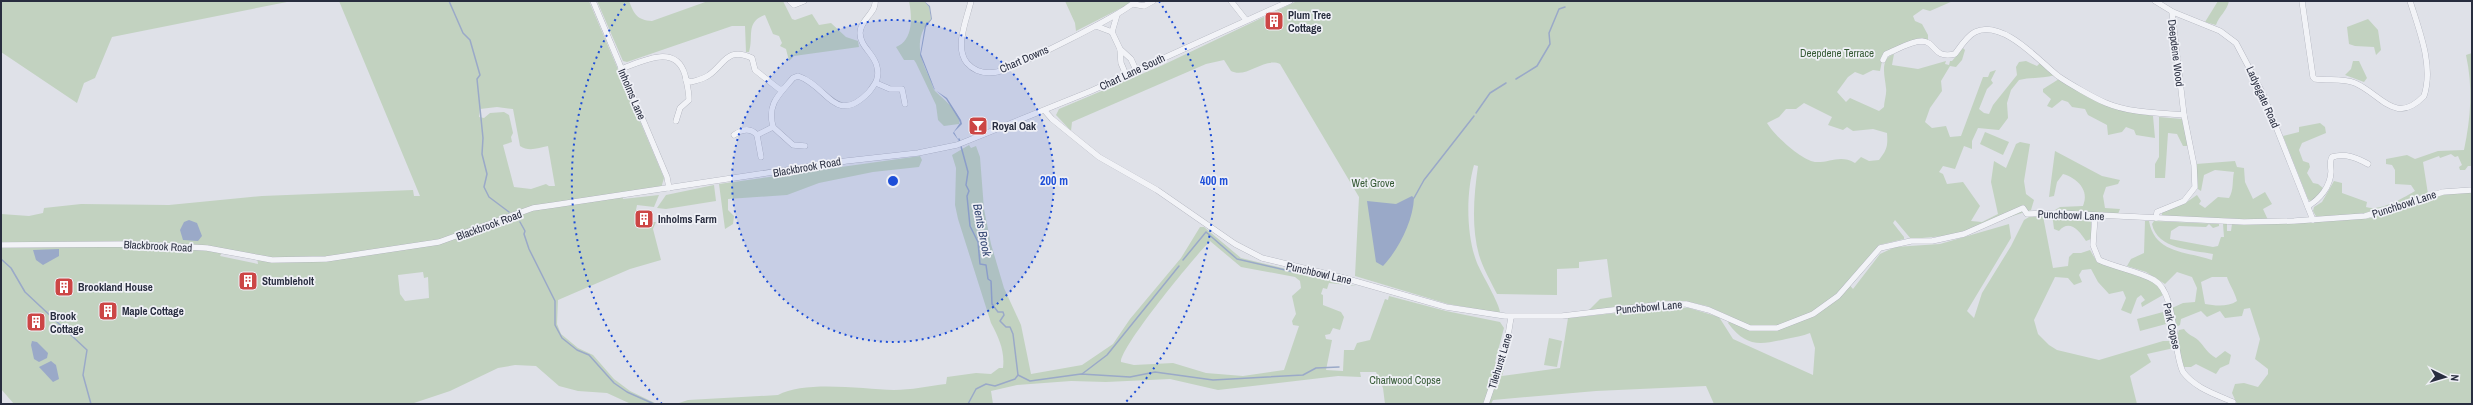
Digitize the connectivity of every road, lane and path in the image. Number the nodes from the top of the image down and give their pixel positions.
1 (593, 1) edge
2 (790, 1) edge
3 (804, 1) edge
4 (875, 1) edge
5 (971, 1) edge
6 (1153, 1) edge
7 (1231, 1) edge
8 (1290, 1) edge
9 (2155, 1) edge
10 (2302, 1) edge
11 (2410, 1) edge
12 (1134, 2) edge
13 (2172, 12) junction
14 (1117, 15) junction
15 (1246, 20) junction
16 (1095, 26) junction
17 (1112, 32) junction
18 (1120, 49) junction
19 (1884, 60) dead end
20 (621, 69) junction
21 (1136, 70) junction
22 (1126, 75) junction
23 (686, 80) junction
24 (876, 83) junction
25 (784, 89) junction
26 (905, 104) dead end
27 (1045, 111) junction
28 (2184, 115) junction
29 (676, 121) dead end
30 (773, 127) junction
31 (757, 135) junction
32 (734, 136) dead end
33 (973, 140) joint
34 (805, 146) dead end
35 (761, 157) dead end
36 (2368, 164) dead end
37 (669, 188) junction
38 (2472, 190) edge
39 (2308, 206) junction
40 (2095, 216) junction
41 (2156, 218) junction
42 (2313, 220) junction
43 (1, 245) edge
44 (1511, 317) junction
45 (2233, 402) dead end
46 (1486, 404) edge

1 - 20 street, Inholms Lane
2 - 3 street
4 - 24 street
5 - 16 street, Chart Downs
6 - 12 street
7 - 15 street
8 - 15 street, Chart Lane South
9 - 13 street, Deepdene Wood
10 - 11 street
12 - 14 street, Chart Downs
13 - 28 street, Deepdene Wood
13 - 39 street, Ladyegate Road
14 - 16 street, Chart Downs
14 - 17 street
15 - 21 street, Chart Lane South
16 - 17 street
17 - 18 street
18 - 21 street
18 - 22 street
19 - 28 street
20 - 23 street
20 - 37 street, Inholms Lane
21 - 22 street, Chart Lane South
22 - 27 street, Chart Lane South
23 - 25 street
23 - 29 street
24 - 25 street
24 - 26 street
25 - 30 street
27 - 33 street, Chart Lane South
27 - 44 street, Punchbowl Lane
28 - 41 street, Deepdene Wood
30 - 31 street
30 - 34 street
31 - 32 street
31 - 35 street
33 - 37 street, Blackbrook Road
36 - 39 street
37 - 43 street, Blackbrook Road
38 - 42 street, Punchbowl Lane
39 - 42 street, Ladyegate Road
40 - 41 street, Punchbowl Lane
40 - 44 street, Punchbowl Lane
40 - 45 street, Park Copse
41 - 42 street, Punchbowl Lane
44 - 46 street, Tilehurst Lane

